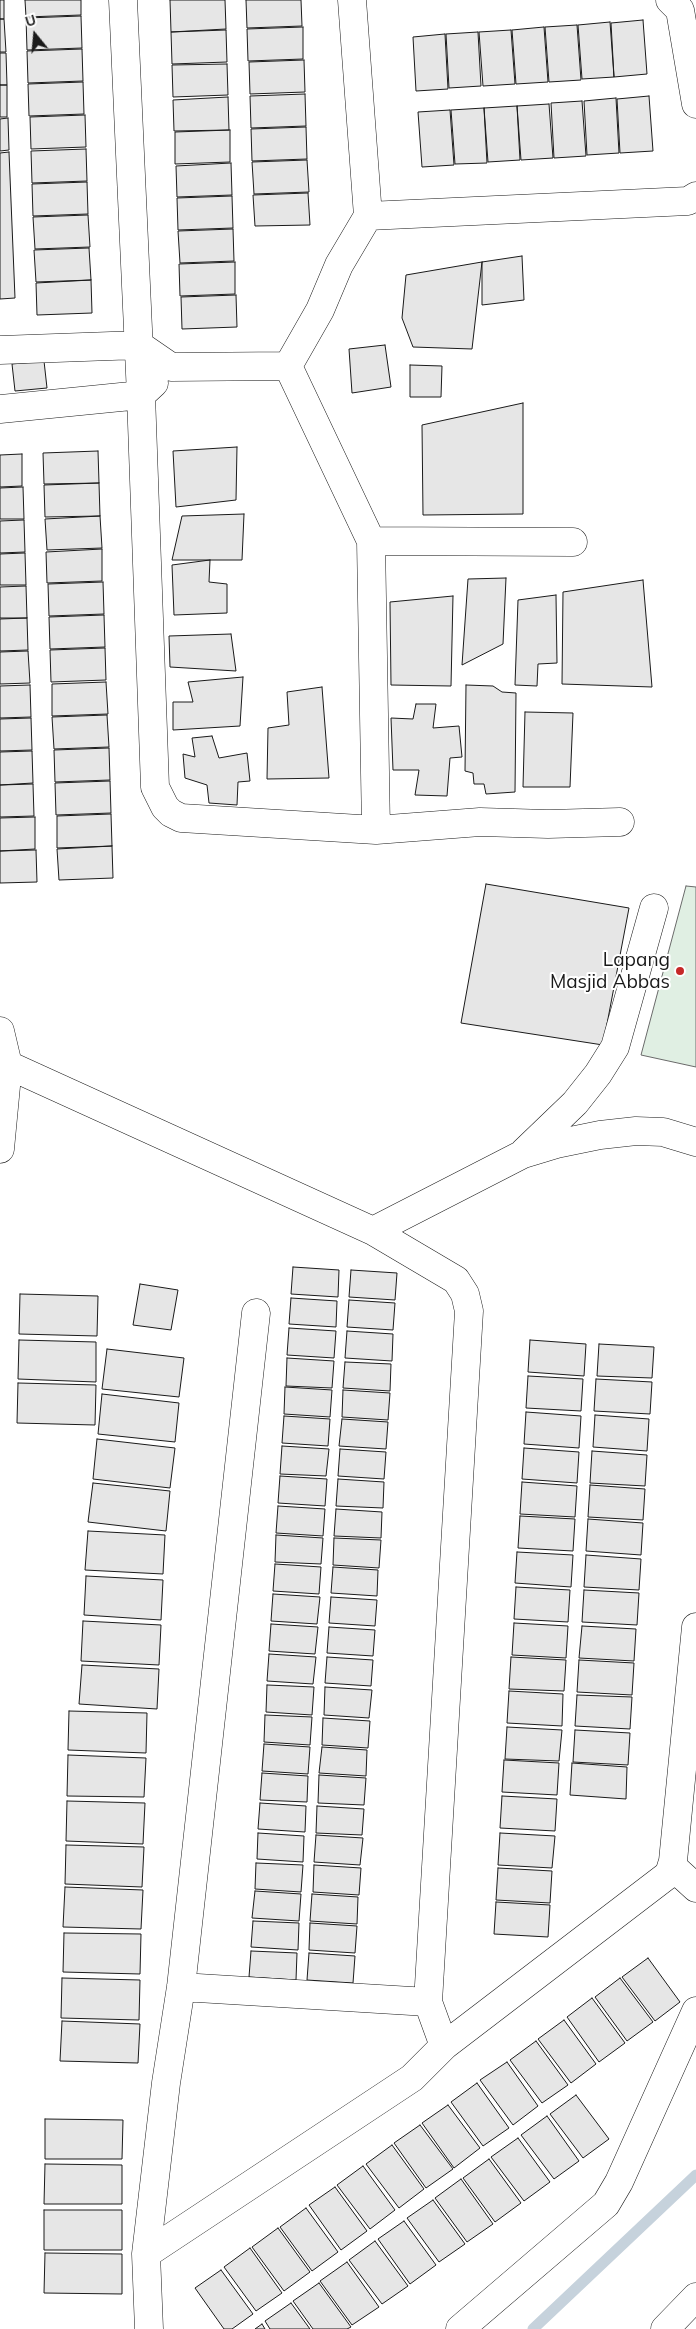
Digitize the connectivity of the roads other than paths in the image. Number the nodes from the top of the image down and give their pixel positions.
1 (123, 0) edge
2 (352, 0) edge
3 (670, 0) edge
4 (696, 104) edge
5 (696, 196) edge
6 (368, 216) junction
7 (139, 345) junction
8 (0, 350) edge
9 (288, 366) junction
10 (171, 367) junction
11 (142, 395) junction
12 (0, 409) edge
13 (371, 541) junction
14 (573, 542) dead end
15 (620, 822) dead end
16 (376, 830) junction
17 (654, 908) dead end
18 (0, 1031) edge
19 (8, 1065) junction
20 (696, 1142) edge
21 (0, 1149) edge
22 (523, 1154) junction
23 (373, 1231) junction
24 (256, 1313) dead end
25 (696, 1627) edge
26 (672, 1866) junction
27 (696, 1888) edge
28 (181, 1987) junction
29 (428, 2002) junction
30 (696, 2011) edge
31 (444, 2046) junction
32 (146, 2254) junction
33 (696, 2297) edge
34 (148, 2329) edge
35 (460, 2329) edge
36 (665, 2329) edge

1 - 7 main road
2 - 6 main road
3 - 4 main road
5 - 6 main road
6 - 9 main road
7 - 8 main road
7 - 10 main road
7 - 11 main road
9 - 10 main road
9 - 13 main road
10 - 11 main road
11 - 12 main road
11 - 16 main road
13 - 14 main road
13 - 16 main road
15 - 16 main road
17 - 22 main road
18 - 19 main road
19 - 21 main road
19 - 23 main road
20 - 22 main road
22 - 23 main road
23 - 29 main road
24 - 28 main road
25 - 26 main road
26 - 27 main road
26 - 31 main road
28 - 29 main road
28 - 32 main road
29 - 31 main road
30 - 35 main road
31 - 32 main road
32 - 34 main road
33 - 36 main road

